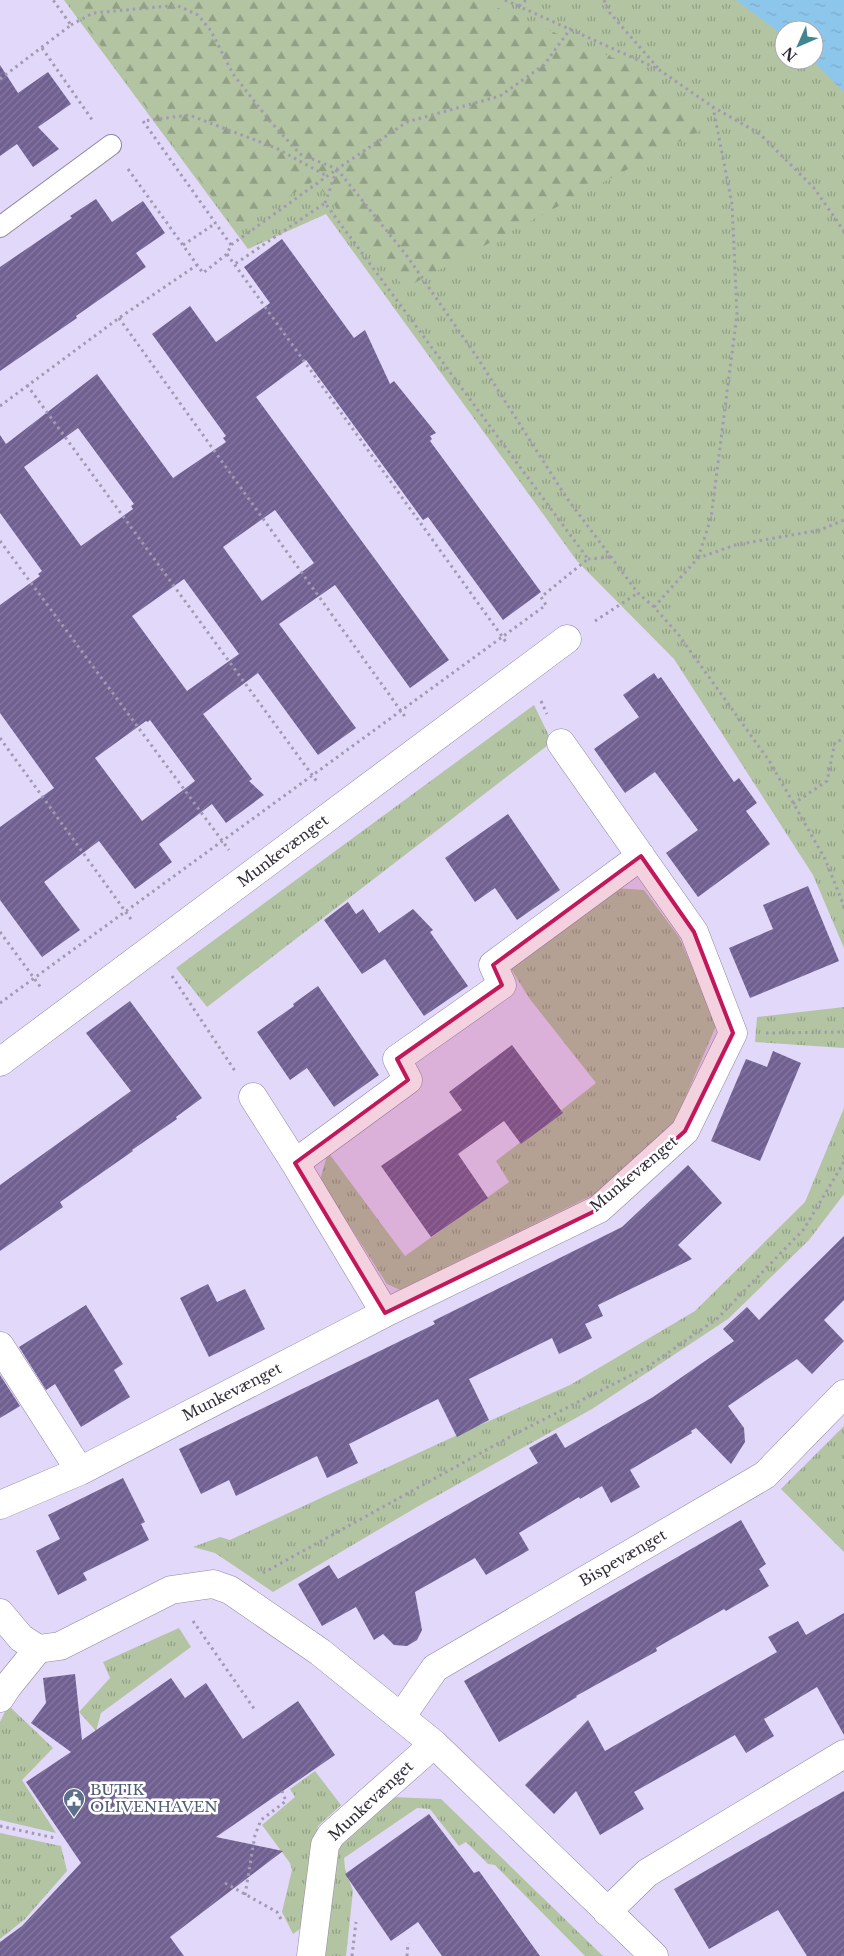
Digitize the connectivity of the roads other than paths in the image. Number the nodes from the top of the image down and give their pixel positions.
1 (111, 145) road end
2 (0, 227) edge
3 (567, 640) road end
4 (561, 744) road end
5 (641, 856) junction
6 (0, 1062) edge
7 (253, 1097) road end
8 (295, 1163) junction
9 (385, 1313) junction
10 (0, 1346) edge
11 (844, 1394) edge
12 (80, 1470) junction
13 (0, 1506) edge
14 (0, 1612) edge
15 (38, 1648) junction
16 (0, 1698) edge
17 (401, 1717) junction
18 (434, 1744) junction
19 (844, 1754) edge
20 (607, 1912) junction
21 (311, 1956) edge
22 (654, 1956) edge

1 - 2 lane
3 - 6 street, Munkevænget
4 - 5 street
5 - 8 street
5 - 9 street, Munkevænget
7 - 8 street
8 - 9 street
9 - 12 street, Munkevænget
10 - 12 street
11 - 17 street, Bispevænget
12 - 13 street, Munkevænget
14 - 15 street
15 - 16 street
15 - 17 street
17 - 18 street
18 - 20 street
18 - 21 street, Munkevænget
19 - 20 street
20 - 22 street

